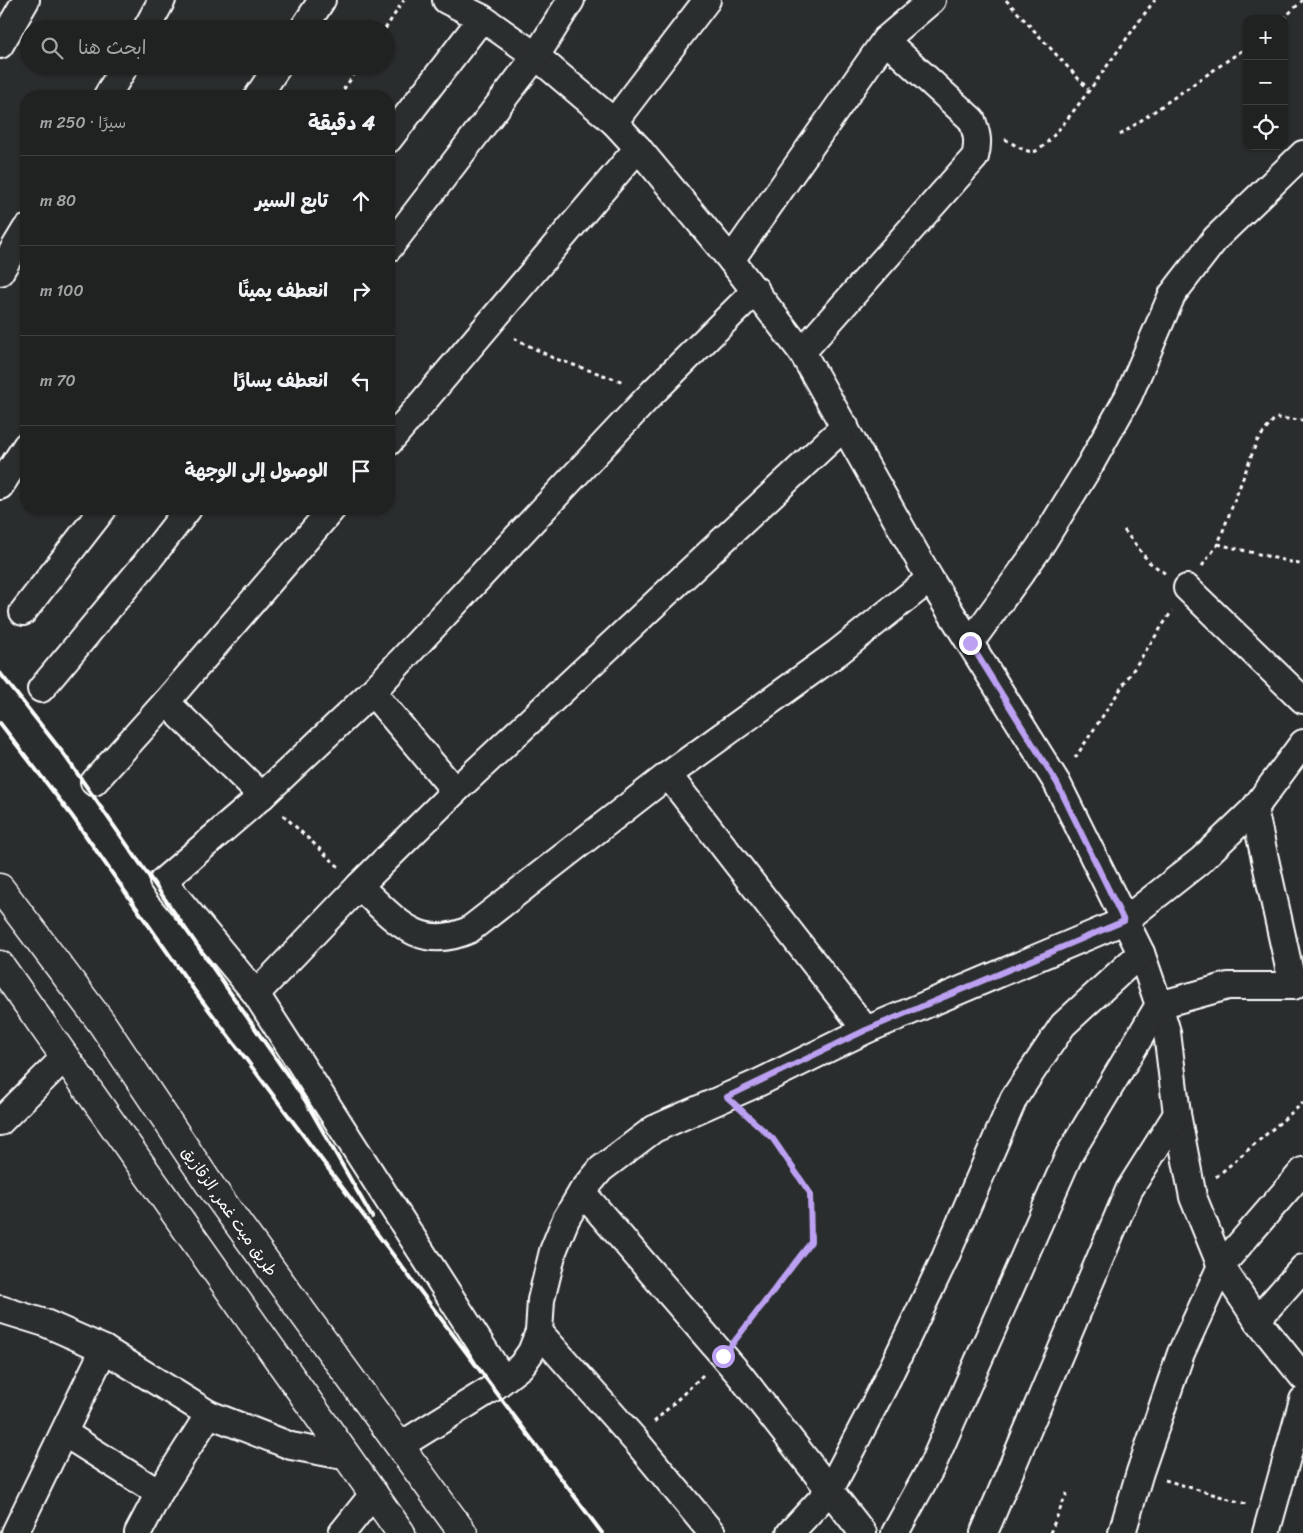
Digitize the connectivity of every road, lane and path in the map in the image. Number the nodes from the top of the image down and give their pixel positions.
1 (26, 0) edge
2 (162, 0) edge
3 (322, 0) edge
4 (404, 0) edge
5 (446, 0) edge
6 (571, 0) edge
7 (707, 0) edge
8 (932, 0) edge
9 (1006, 0) edge
10 (1154, 0) edge
11 (1303, 0) edge
12 (1288, 15) edge
13 (482, 18) junction
14 (151, 20) edge
15 (309, 20) edge
16 (391, 20) edge
17 (885, 40) junction
18 (0, 45) edge
19 (1243, 50) edge
20 (536, 56) junction
21 (120, 75) edge
22 (272, 75) edge
23 (354, 75) edge
24 (111, 90) edge
25 (262, 90) edge
26 (343, 90) edge
27 (1088, 90) junction
28 (972, 120) junction
29 (614, 122) junction
30 (395, 130) edge
31 (1120, 135) dead end
32 (638, 148) junction
33 (1303, 154) edge
34 (20, 239) edge
35 (395, 240) edge
36 (731, 260) junction
37 (0, 272) edge
38 (756, 290) junction
39 (489, 325) junction
40 (802, 352) junction
41 (653, 392) junction
42 (1303, 420) edge
43 (846, 426) junction
44 (395, 435) edge
45 (20, 455) edge
46 (0, 486) edge
47 (98, 515) edge
48 (183, 515) edge
49 (327, 515) edge
50 (1124, 530) dead end
51 (1303, 565) edge
52 (930, 579) junction
53 (1187, 588) junction
54 (23, 612) dead end
55 (970, 643) junction
56 (41, 689) dead end
57 (372, 692) junction
58 (1303, 700) edge
59 (166, 702) junction
60 (1303, 743) edge
61 (668, 775) junction
62 (94, 782) dead end
63 (1057, 783) junction
64 (455, 791) junction
65 (262, 796) junction
66 (1254, 809) junction
67 (359, 886) junction
68 (0, 888) edge
69 (1124, 921) junction
70 (1141, 954) junction
71 (0, 965) edge
72 (1298, 984) edge
73 (256, 994) junction
74 (1158, 1005) junction
75 (866, 1030) junction
76 (65, 1057) junction
77 (727, 1097) junction
78 (1303, 1103) edge
79 (1177, 1114) junction
80 (0, 1122) edge
81 (1303, 1171) edge
82 (582, 1192) junction
83 (1193, 1197) junction
84 (1222, 1266) junction
85 (1303, 1268) edge
86 (0, 1309) edge
87 (1257, 1320) junction
88 (539, 1332) junction
89 (104, 1349) junction
90 (723, 1356) junction
91 (1303, 1377) edge
92 (503, 1379) junction
93 (1303, 1400) edge
94 (209, 1414) junction
95 (64, 1433) junction
96 (635, 1440) junction
97 (401, 1445) junction
98 (344, 1456) junction
99 (1140, 1472) junction
100 (830, 1490) junction
101 (159, 1493) junction
102 (374, 1493) junction
103 (1067, 1493) dead end
104 (1268, 1522) edge
105 (15, 1533) edge
106 (138, 1533) edge
107 (342, 1533) edge
108 (401, 1533) edge
109 (464, 1533) edge
110 (712, 1533) edge
111 (790, 1533) edge
112 (863, 1533) edge
113 (894, 1533) edge
114 (984, 1533) edge
115 (1050, 1533) edge
116 (1122, 1533) edge

1 - 18 street
2 - 14 street
3 - 15 street
4 - 16 path
5 - 13 street
6 - 20 street
7 - 29 street
8 - 17 street
9 - 27 path
10 - 27 path
11 - 12 path
13 - 20 street
13 - 30 street
17 - 28 street
17 - 36 street
19 - 31 path
20 - 29 street
20 - 35 street
21 - 24 street
22 - 25 street
23 - 26 path
27 - 28 path
28 - 40 street
29 - 32 street
32 - 36 street
32 - 39 street
33 - 55 street
34 - 37 street
36 - 38 street
38 - 40 street
38 - 41 street
39 - 41 path
39 - 44 street
40 - 43 street
41 - 57 street
42 - 51 path
43 - 52 street
43 - 64 street
45 - 46 street
47 - 54 street
48 - 56 street
49 - 59 street
50 - 53 path
52 - 55 street
52 - 61 street
53 - 58 street
53 - 63 path
55 - 63 street
57 - 64 street
57 - 65 street
59 - 62 street
59 - 65 street
60 - 66 street
61 - 67 street
61 - 75 street
63 - 69 street
64 - 67 street
65 - 67 path
65 - 73 street
66 - 69 street
66 - 72 street
67 - 73 street
68 - 97 highway, طريق ميت غمر, الزقازيق
69 - 70 street
69 - 75 street
70 - 74 street
70 - 100 street
71 - 76 highway
72 - 74 street
73 - 92 street
74 - 79 street
74 - 113 street
75 - 77 street
76 - 80 street
76 - 98 highway
77 - 82 street
77 - 90 path
78 - 83 path
79 - 83 street
79 - 114 street
81 - 84 street
82 - 88 street
82 - 90 street
83 - 84 street
84 - 87 street
84 - 99 street
85 - 87 street
86 - 89 street
87 - 91 street
88 - 92 street
88 - 96 street
89 - 94 street
89 - 95 street
90 - 96 path
90 - 100 street
92 - 97 street
93 - 104 street
94 - 98 street
94 - 101 street
95 - 101 street
95 - 105 street
96 - 110 street
97 - 109 highway, طريق ميت غمر, الزقازيق
98 - 102 highway
99 - 104 path
99 - 116 street
100 - 111 street
100 - 112 street
101 - 106 street
102 - 107 street
102 - 108 highway
103 - 115 path

